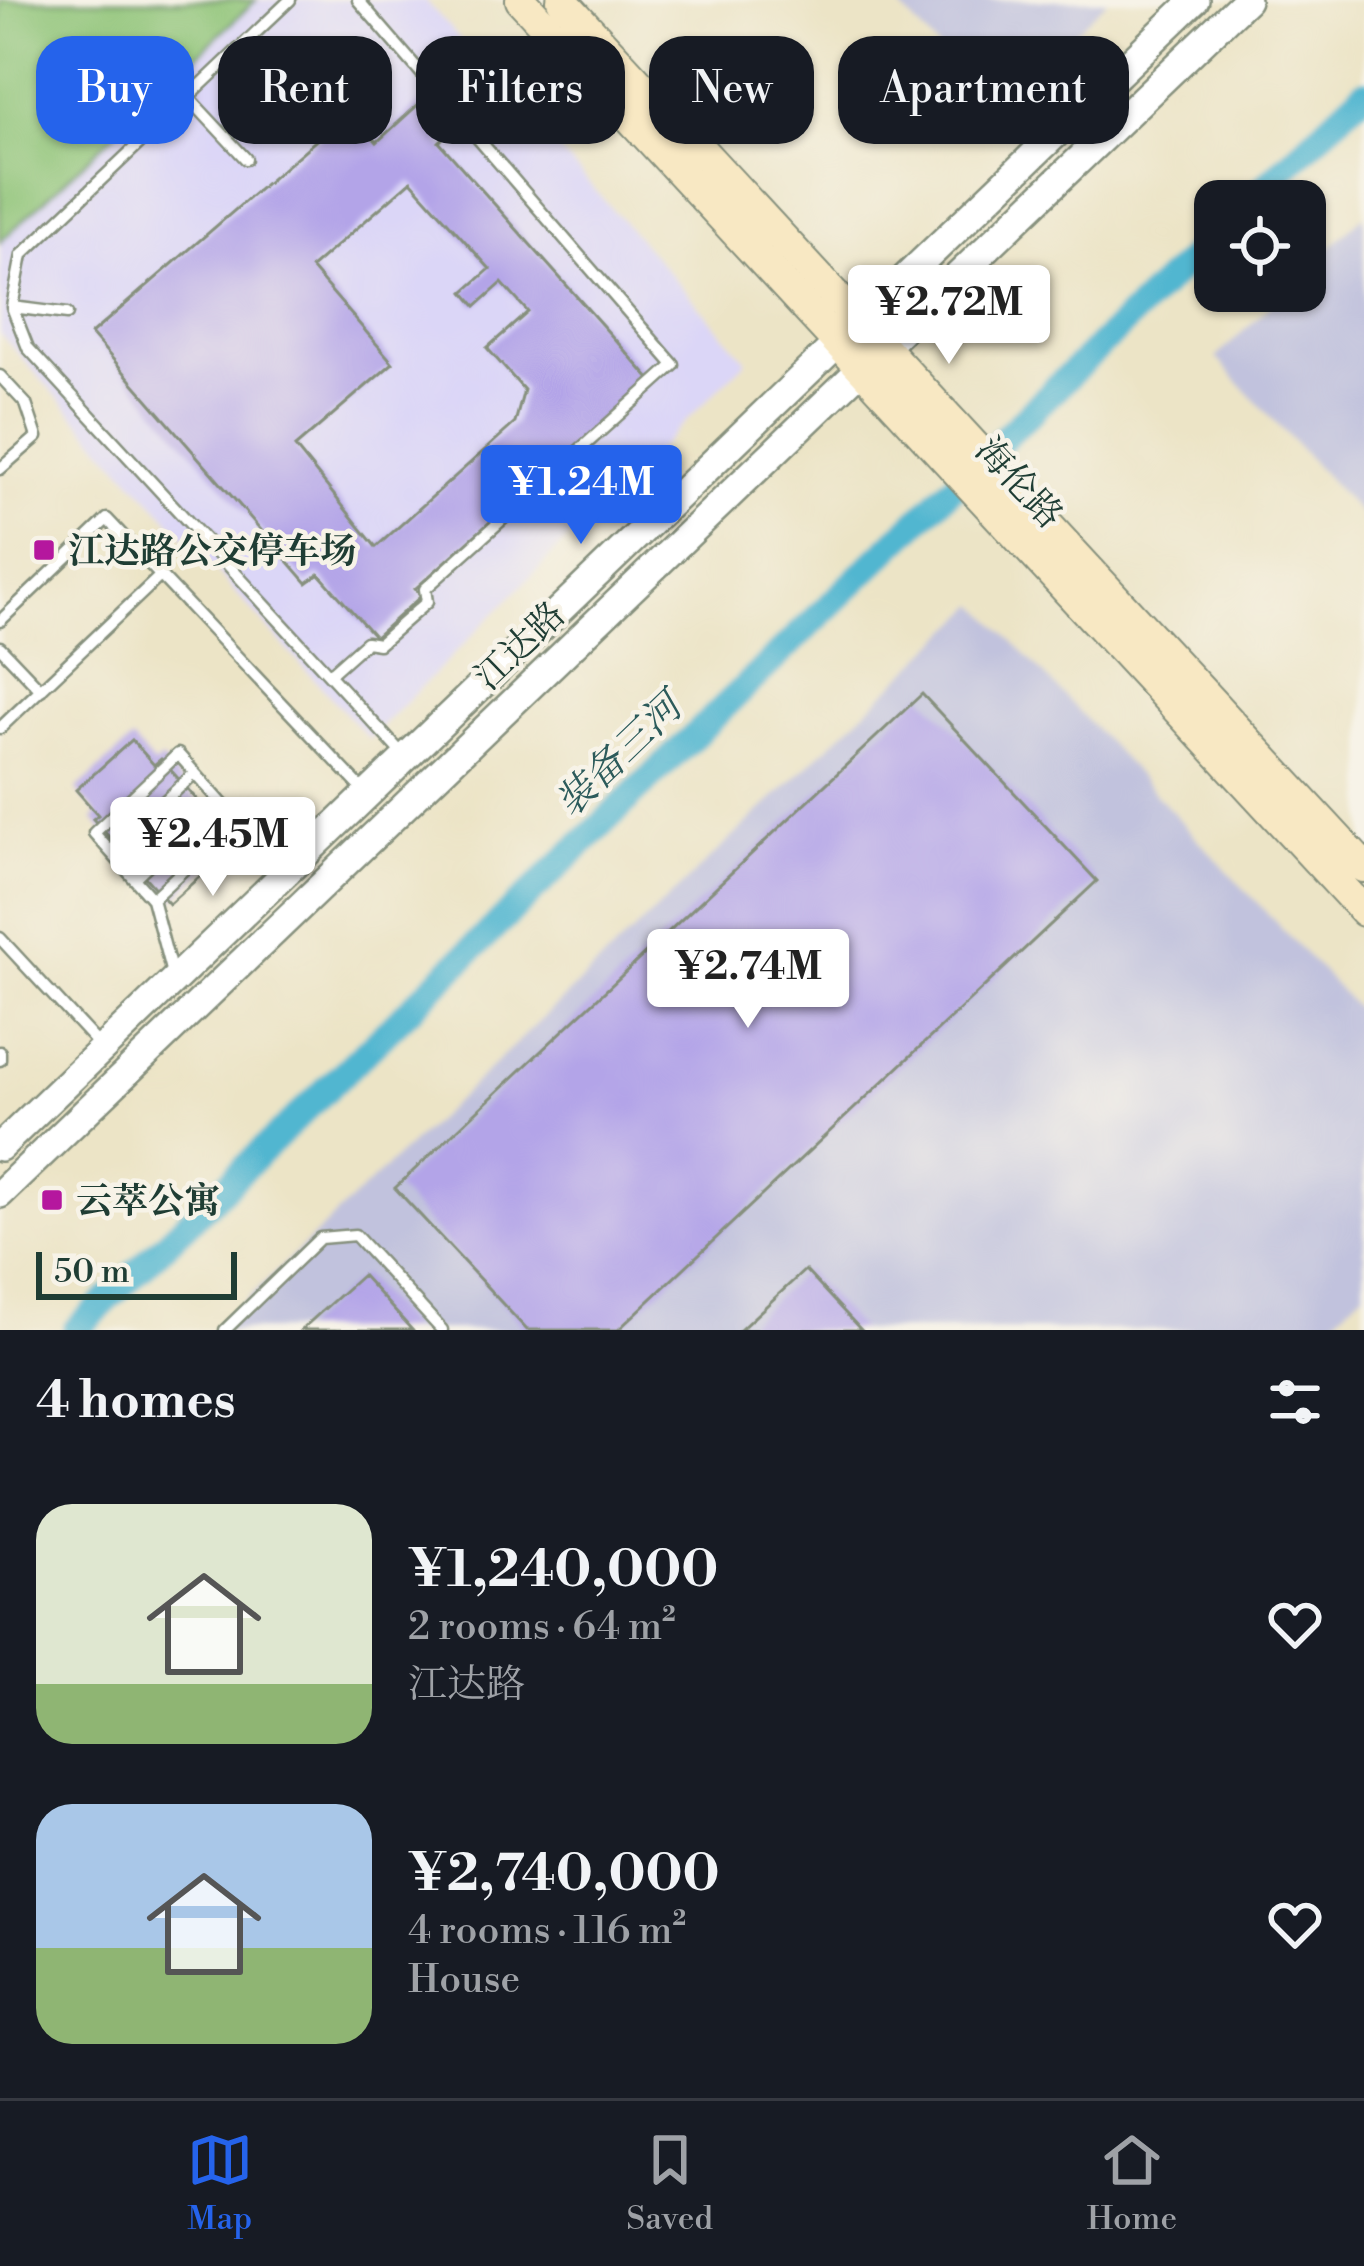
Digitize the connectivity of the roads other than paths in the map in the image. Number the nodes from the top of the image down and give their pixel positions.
1 (290, 0) edge
2 (358, 0) edge
3 (521, 0) edge
4 (562, 0) edge
5 (1195, 0) edge
6 (1246, 0) edge
7 (194, 92) edge
8 (194, 104) edge
9 (139, 144) edge
10 (246, 158) dead end
11 (12, 307) junction
12 (67, 314) dead end
13 (862, 321) junction
14 (838, 344) junction
15 (884, 345) junction
16 (860, 368) junction
17 (0, 376) edge
18 (0, 469) edge
19 (160, 576) junction
20 (0, 621) edge
21 (0, 647) edge
22 (330, 674) junction
23 (40, 690) junction
24 (0, 728) edge
25 (406, 758) junction
26 (195, 772) junction
27 (367, 795) junction
28 (219, 800) junction
29 (238, 820) junction
30 (310, 850) junction
31 (110, 851) junction
32 (1364, 867) edge
33 (134, 878) junction
34 (152, 898) junction
35 (1364, 911) edge
36 (0, 938) edge
37 (174, 980) junction
38 (103, 1048) junction
39 (0, 1147) edge
40 (0, 1194) edge
41 (225, 1330) edge
42 (442, 1330) edge

1 - 7 lane
2 - 22 lane
3 - 14 main road, 海伦路
4 - 13 main road, 海伦路
5 - 13 street, 江达路
6 - 15 street, 江达路
8 - 10 lane
9 - 11 lane
11 - 12 lane
11 - 22 lane
13 - 14 street, 江达路
13 - 15 main road, 海伦路
14 - 16 main road, 海伦路
14 - 25 street, 江达路
15 - 16 street, 江达路
15 - 32 main road, 海伦路
16 - 35 main road, 海伦路
16 - 40 street, 江达路
17 - 18 lane
19 - 20 lane
19 - 23 lane
19 - 27 lane
21 - 23 lane
22 - 25 lane
23 - 24 lane
25 - 27 street, 江达路
26 - 28 lane
26 - 31 lane
26 - 31 lane
27 - 30 street, 江达路
28 - 29 lane
28 - 33 lane
29 - 30 lane
29 - 34 lane
30 - 37 street, 江达路
31 - 33 lane
33 - 34 lane
34 - 37 lane
36 - 38 lane
37 - 38 street, 江达路
38 - 39 street, 江达路
41 - 42 lane

